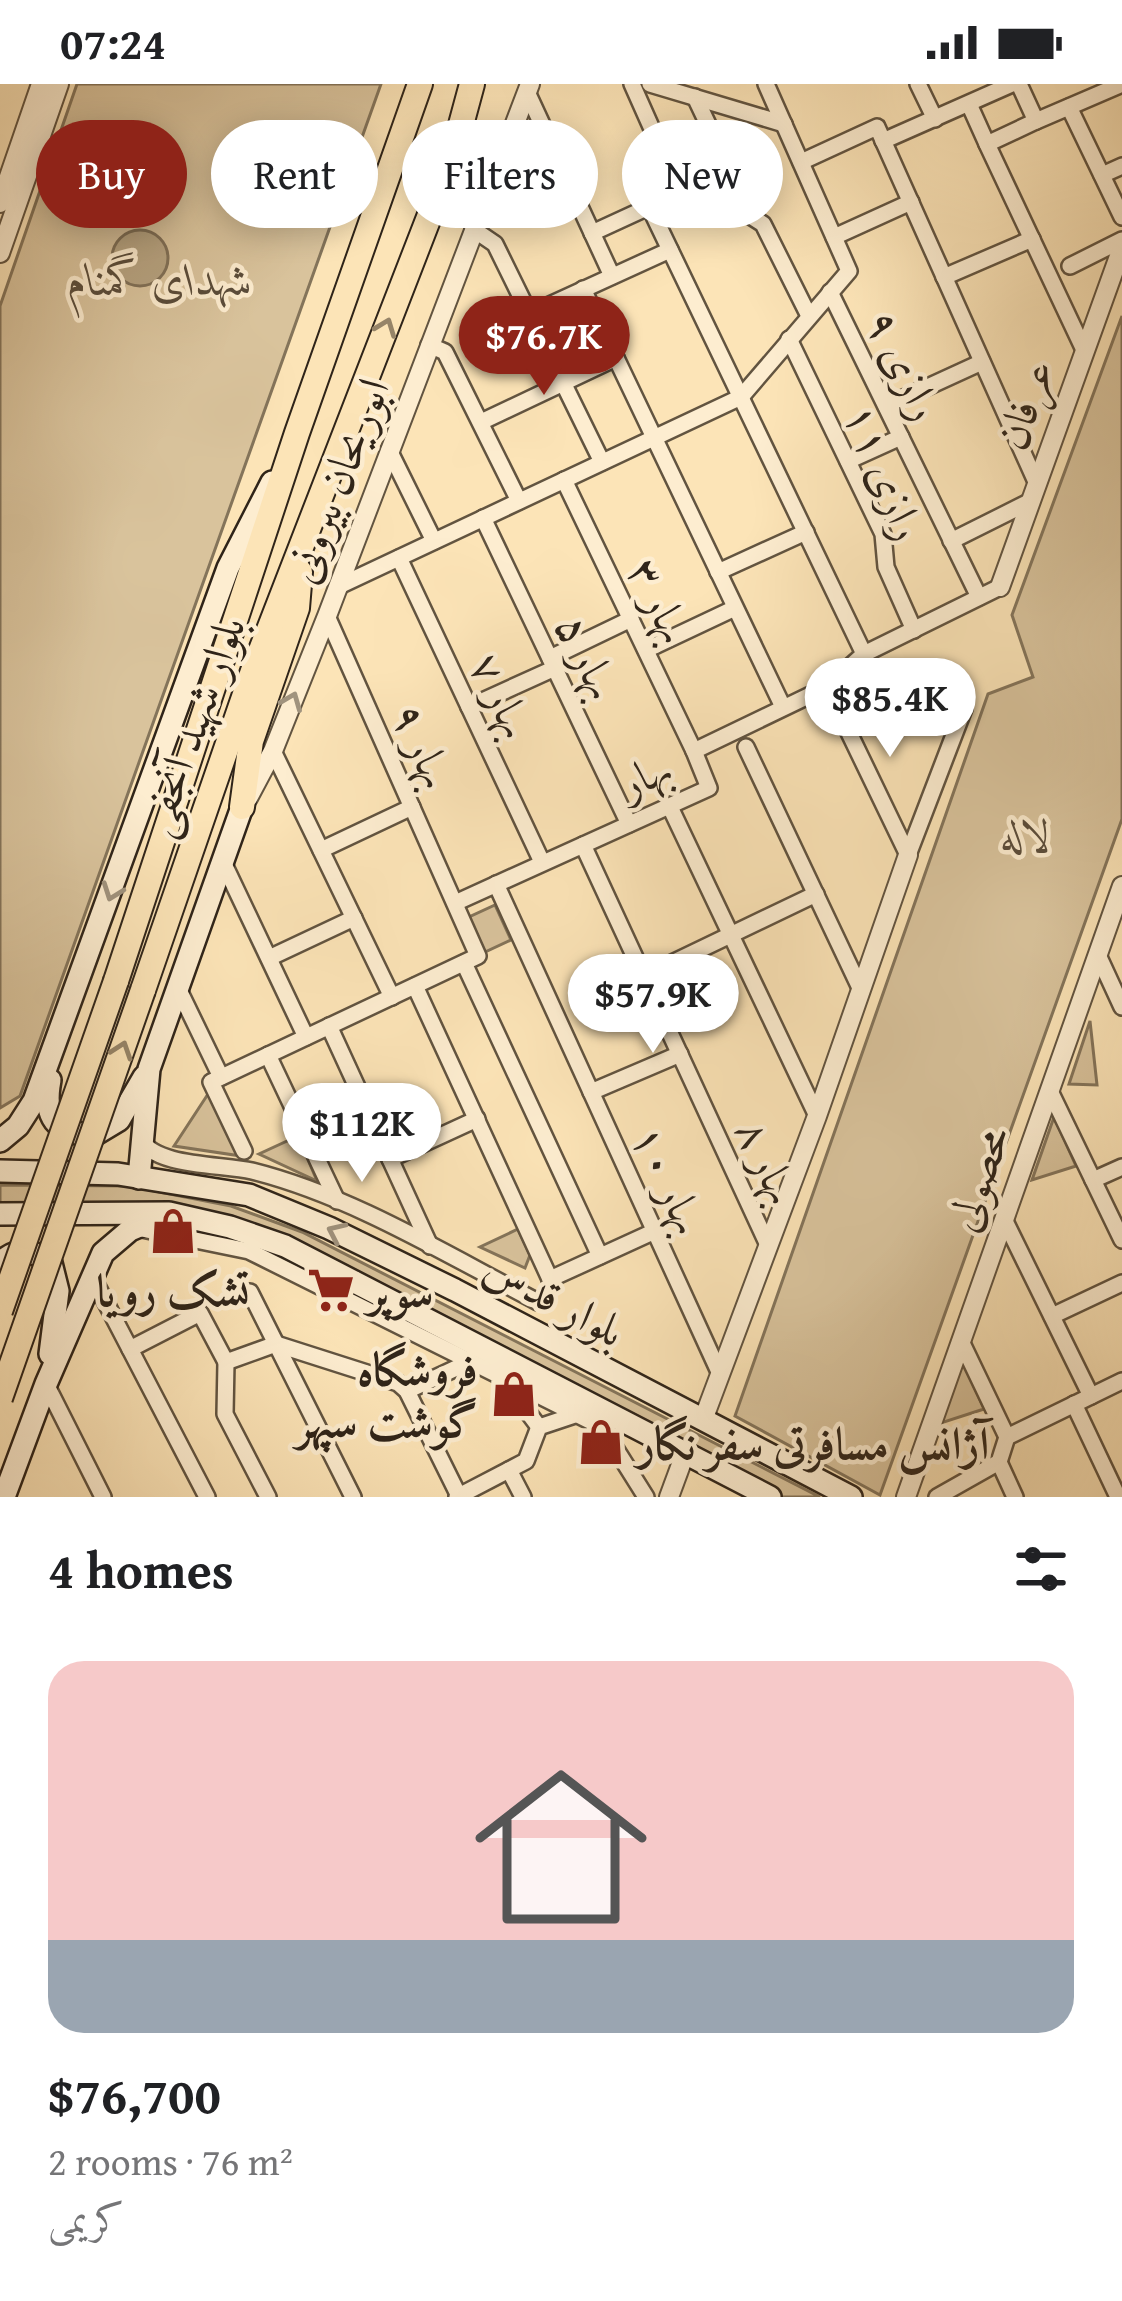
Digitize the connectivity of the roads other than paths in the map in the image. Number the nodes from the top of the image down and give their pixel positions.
1 (41, 84) edge
2 (59, 84) edge
3 (420, 84) edge
4 (472, 84) edge
5 (484, 84) edge
6 (632, 84) edge
7 (650, 84) edge
8 (766, 84) edge
9 (918, 84) edge
10 (1016, 84) edge
11 (1122, 84) edge
12 (528, 88) edge
13 (695, 98) junction
14 (968, 104) junction
15 (1070, 107) junction
16 (934, 119) junction
17 (462, 120) edge
18 (468, 120) edge
19 (648, 120) edge
20 (705, 120) edge
21 (1036, 122) junction
22 (784, 124) junction
23 (880, 134) junction
24 (987, 144) junction
25 (801, 161) junction
26 (1122, 166) edge
27 (1102, 175) junction
28 (0, 202) edge
29 (910, 202) junction
30 (1122, 218) edge
31 (622, 219) edge
32 (425, 228) edge
33 (660, 228) edge
34 (765, 228) edge
35 (473, 229) junction
36 (592, 233) junction
37 (834, 237) junction
38 (1032, 239) junction
39 (1122, 244) edge
40 (670, 250) junction
41 (0, 253) edge
42 (1070, 266) dead end
43 (612, 276) junction
44 (944, 277) junction
45 (583, 290) junction
46 (830, 292) junction
47 (532, 313) junction
48 (809, 316) junction
49 (789, 339) junction
50 (429, 344) junction
51 (1085, 352) junction
52 (616, 358) junction
53 (982, 362) junction
54 (565, 382) junction
55 (741, 397) junction
56 (886, 406) junction
57 (481, 422) junction
58 (297, 434) junction
59 (655, 437) junction
60 (901, 437) junction
61 (389, 449) junction
62 (848, 461) junction
63 (602, 462) junction
64 (564, 480) junction
65 (1034, 492) junction
66 (519, 501) junction
67 (483, 518) junction
68 (806, 532) junction
69 (951, 541) junction
70 (434, 542) junction
71 (302, 543) junction
72 (399, 558) junction
73 (718, 572) junction
74 (338, 587) junction
75 (1000, 587) joint
76 (979, 597) junction
77 (736, 608) junction
78 (326, 616) junction
79 (631, 619) junction
80 (914, 630) junction
81 (646, 650) junction
82 (864, 655) junction
83 (552, 663) junction
84 (826, 687) junction
85 (470, 707) junction
86 (783, 707) junction
87 (964, 709) dead end
88 (746, 747) dead end
89 (273, 751) junction
90 (694, 751) junction
91 (670, 806) junction
92 (242, 807) junction
93 (412, 807) junction
94 (629, 824) junction
95 (583, 845) junction
96 (321, 850) junction
97 (908, 855) junction
98 (223, 862) junction
99 (542, 862) junction
100 (496, 884) junction
101 (1122, 886) edge
102 (816, 894) junction
103 (455, 903) junction
104 (354, 917) junction
105 (732, 934) junction
106 (1098, 955) junction
107 (269, 958) junction
108 (471, 960) junction
109 (644, 976) junction
110 (416, 986) junction
111 (178, 988) junction
112 (861, 989) junction
113 (392, 997) junction
114 (1122, 1007) edge
115 (329, 1026) junction
116 (306, 1037) junction
117 (56, 1050) junction
118 (680, 1054) junction
119 (268, 1055) junction
120 (149, 1069) junction
121 (216, 1080) junction
122 (1050, 1091) junction
123 (591, 1092) junction
124 (817, 1115) junction
125 (476, 1119) junction
126 (140, 1137) junction
127 (0, 1141) edge
128 (244, 1151) dead end
129 (169, 1158) junction
130 (390, 1159) junction
131 (1122, 1167) edge
132 (0, 1171) edge
133 (139, 1178) junction
134 (1093, 1180) junction
135 (337, 1202) junction
136 (169, 1213) junction
137 (0, 1214) edge
138 (1004, 1219) junction
139 (135, 1228) junction
140 (655, 1231) junction
141 (1122, 1240) edge
142 (430, 1246) junction
143 (768, 1246) junction
144 (600, 1256) junction
145 (0, 1263) edge
146 (92, 1276) junction
147 (550, 1280) junction
148 (1122, 1283) edge
149 (250, 1292) dead end
150 (538, 1302) junction
151 (0, 1311) edge
152 (1052, 1316) junction
153 (528, 1327) junction
154 (961, 1341) junction
155 (276, 1343) junction
156 (130, 1349) junction
157 (226, 1362) junction
158 (467, 1363) junction
159 (720, 1374) junction
160 (504, 1380) junction
161 (1122, 1381) edge
162 (46, 1384) junction
163 (407, 1391) junction
164 (1091, 1396) junction
165 (0, 1398) edge
166 (1073, 1404) junction
167 (575, 1415) junction
168 (704, 1420) junction
169 (539, 1427) junction
170 (1007, 1437) junction
171 (686, 1451) junction
172 (999, 1462) junction
173 (509, 1470) junction
174 (4, 1497) edge
175 (104, 1497) edge
176 (207, 1497) edge
177 (268, 1497) edge
178 (353, 1497) edge
179 (458, 1497) edge
180 (523, 1497) edge
181 (646, 1497) edge
182 (669, 1497) edge
183 (770, 1497) edge
184 (850, 1497) edge
185 (906, 1497) edge
186 (937, 1497) edge
187 (1015, 1497) edge
188 (1118, 1497) edge

1 - 28 street
2 - 41 street
3 - 58 main road, بلوار شهید آنجفی
4 - 17 main road, بلوار شهید آنجفی
5 - 18 main road
6 - 19 street
7 - 13 street
8 - 22 street
9 - 16 street
10 - 14 street
10 - 21 street
11 - 15 street
12 - 35 street, ابوریحان بیرونی
12 - 36 street
13 - 20 street
13 - 22 street
14 - 16 street
14 - 24 street
15 - 21 street
15 - 27 street
16 - 23 street
21 - 24 street
22 - 25 street
23 - 25 street
23 - 29 street
24 - 38 street
25 - 37 street
26 - 27 street
27 - 30 street
29 - 37 street
29 - 44 street
31 - 36 street
71 -> 32 main road, بلوار شهید آنجفی
33 - 40 street
34 - 48 street
35 - 47 street
35 - 50 street, ابوریحان بیرونی
36 - 43 street
37 - 46 street
38 - 44 street
38 - 51 street
39 - 42 street
39 - 51 street, عرفان
40 - 43 street
40 - 55 street
43 - 45 street
44 - 53 street
45 - 47 street
45 - 52 street
46 - 48 street
46 - 56 street, رازی ۹
47 - 54 street
48 - 49 street
49 - 55 street
49 - 62 street, رازی ۱۱
50 - 57 street
50 - 61 street, ابوریحان بیرونی
51 - 65 street, عرفان
52 - 54 street
52 - 59 street
53 - 56 street
53 - 65 street
54 - 57 street
54 - 63 street
55 - 59 street
55 - 68 street
56 - 60 street, رازی ۹
57 - 66 street
58 -> 117 main road
58 - 151 main road, بلوار شهید آنجفی, bridge
59 - 63 street
59 - 73 street
60 - 62 street
60 - 69 street, رازی ۹
61 - 70 street
61 - 74 street, ابوریحان بیرونی
62 - 80 street, رازی ۱۱
63 - 64 street
64 - 66 street
64 - 79 street, بهار ۳
65 - 69 street
65 - 75 street, عرفان
66 - 67 street
67 - 70 street
67 - 83 street, بهار ۵
68 - 73 street
68 - 82 street
69 - 76 street, رازی ۹
70 - 72 street
71 - 92 main road
165 -> 71 main road, بلوار شهید آنجفی, bridge
72 - 74 street
72 - 85 street, بهار ۷
73 - 77 street
74 - 78 street, ابوریحان بیرونی
75 - 76 street, بهار
76 - 80 street, بهار
77 - 81 street
77 - 86 street
89 -> 78 street, ابوریحان بیرونی
78 - 93 street, بهار ۹
79 - 81 street, بهار ۳
79 - 83 street
80 - 82 street, بهار
81 - 90 street, بهار ۳
82 - 84 street, بهار
83 - 85 street
83 - 94 street, بهار ۵
84 - 86 street, بهار
84 - 97 street
85 - 99 street, بهار ۷
86 - 90 street, بهار
87 - 97 street
88 - 102 street
89 - 92 street, ابوریحان بیرونی
89 - 96 street
90 - 91 street, بهار
91 - 94 street, بهار
91 - 105 street
92 - 98 main road, ابوریحان بیرونی
93 - 96 street
93 - 103 street, بهار ۹
94 - 95 street, بهار
95 - 99 street, بهار
95 - 109 street, بهار ۸
96 - 104 street
97 - 112 street
98 - 107 street
98 - 111 main road, ابوریحان بیرونی
99 - 100 street, بهار
100 - 103 street, بهار
100 - 123 street, بهار ۱۰
101 - 106 street, محصولی
102 - 105 street
102 - 112 street
103 - 108 street, بهار ۹
104 - 107 street
104 - 113 street
105 - 109 street
105 - 124 street
106 - 114 street
106 - 122 street, محصولی
107 - 116 street
108 - 110 street
108 - 144 street, بهار ۹
109 - 118 street, بهار ۸
110 - 113 street
110 - 125 street
111 - 120 main road, ابوریحان بیرونی
111 - 121 street
112 - 124 street
113 - 115 street
115 - 116 street
115 - 130 street
116 - 119 street
117 - 120 main road
117 - 127 main road
118 - 123 street
118 - 143 street, بهار ۸
119 - 121 street
119 - 135 street
120 - 126 main road, ابوریحان بیرونی
121 - 128 street
122 - 134 street
122 - 138 street, محصولی
123 - 140 street, بهار ۱۰
124 - 143 street
125 - 130 street
125 - 147 street
126 - 129 street
126 - 133 main road, ابوریحان بیرونی
129 - 133 street
129 - 135 street
130 - 142 street
131 - 134 street
132 - 133 main road, بلوار قدس
153 -> 133 main road, بلوار قدس
134 - 141 street
135 - 142 street
136 - 137 main road, بلوار قدس
136 - 139 main road
136 - 171 main road, بلوار قدس
138 - 152 street
138 - 154 street, محصولی
139 - 146 main road
139 - 158 street
140 - 144 street
140 - 159 street, بهار ۱۰
142 - 150 street
143 - 159 street
144 - 147 street
145 - 162 main road
146 - 156 street
146 - 162 main road
147 - 150 street
148 - 152 street
149 - 155 street
150 - 153 street
152 - 164 street
153 - 168 main road, بلوار قدس
154 - 170 street
154 - 185 street, محصولی
155 - 157 street
155 - 163 street
155 - 178 street
156 - 157 street
156 - 176 street
157 - 177 street
158 - 160 street
158 - 163 street
159 - 168 street
160 - 167 street
160 - 169 street
161 - 164 street
162 - 174 main road
162 - 175 street
163 - 179 street
164 - 166 street
166 - 170 street
166 - 188 street
167 - 169 street
167 - 181 street
168 - 184 main road, بلوار قدس
169 - 173 street
170 - 172 street
171 - 182 street
171 - 183 main road, بلوار قدس
172 - 186 street
172 - 187 street
173 - 179 street
173 - 180 street

